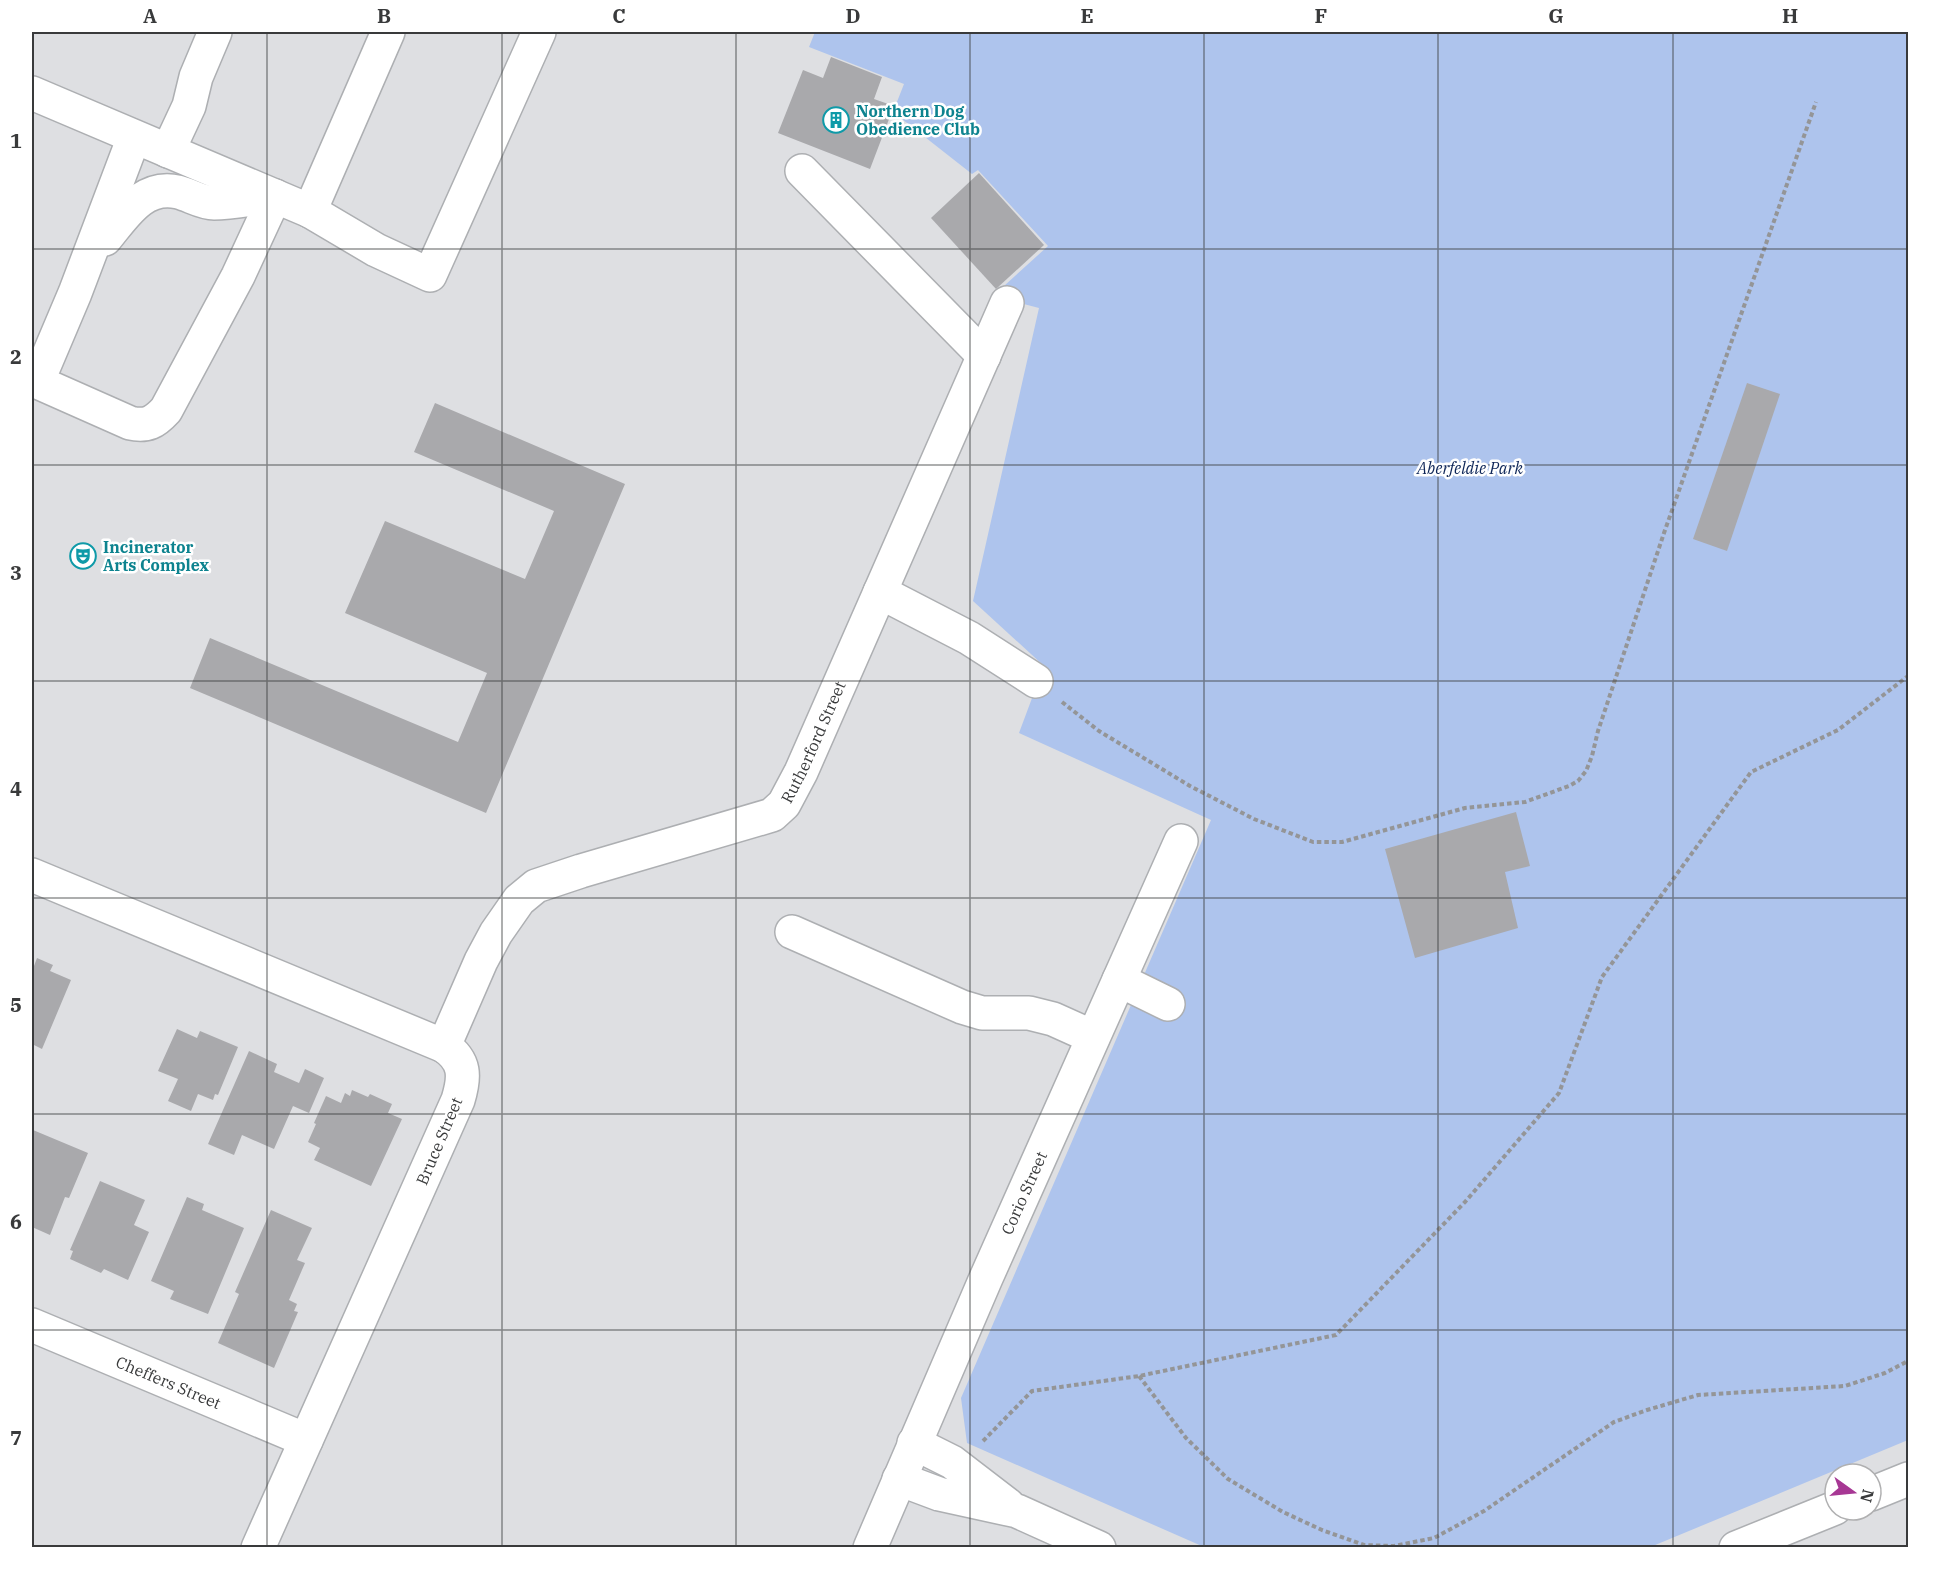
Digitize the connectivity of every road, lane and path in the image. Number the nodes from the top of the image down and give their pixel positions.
1 (215, 32) edge
2 (388, 32) edge
3 (539, 32) edge
4 (32, 93) edge
5 (1816, 102) dead end
6 (134, 137) junction
7 (168, 151) junction
8 (802, 171) dead end
9 (274, 196) junction
10 (310, 211) junction
11 (75, 293) junction
12 (1007, 303) dead end
13 (984, 356) junction
14 (880, 592) junction
15 (1908, 676) edge
16 (1036, 681) joint
17 (1181, 841) dead end
18 (32, 875) edge
19 (792, 932) dead end
20 (1119, 980) junction
21 (1168, 1004) dead end
22 (1093, 1036) junction
23 (444, 1046) junction
24 (32, 1324) edge
25 (1908, 1361) edge
26 (1139, 1376) junction
27 (306, 1440) junction
28 (914, 1443) junction
29 (952, 1462) junction
30 (899, 1479) junction
31 (1908, 1479) edge
32 (1883, 1489) edge
33 (1017, 1511) junction
34 (1823, 1513) edge
35 (258, 1548) edge
36 (870, 1548) edge
37 (1099, 1548) edge
38 (1736, 1548) edge

1 - 7 street
2 - 10 street
3 - 10 street
4 - 6 street
5 - 16 path
6 - 7 street
6 - 11 street
7 - 9 street
8 - 13 street
9 - 10 street
9 - 11 street
9 - 11 street
12 - 13 street, Rutherford Street
13 - 14 street, Rutherford Street
14 - 16 street
14 - 23 street, Rutherford Street
15 - 26 path
17 - 20 street, Corio Street
18 - 23 street, Bruce Street
19 - 22 street
20 - 21 street
20 - 22 street, Corio Street
22 - 28 street, Corio Street
23 - 27 street, Bruce Street
24 - 27 street, Cheffers Street
25 - 26 path
26 - 29 path
27 - 35 street, Bruce Street
28 - 29 street
28 - 30 street, Corio Street
29 - 33 street
30 - 33 street
30 - 36 street, Corio Street
31 - 32 street
33 - 37 street
34 - 38 street

